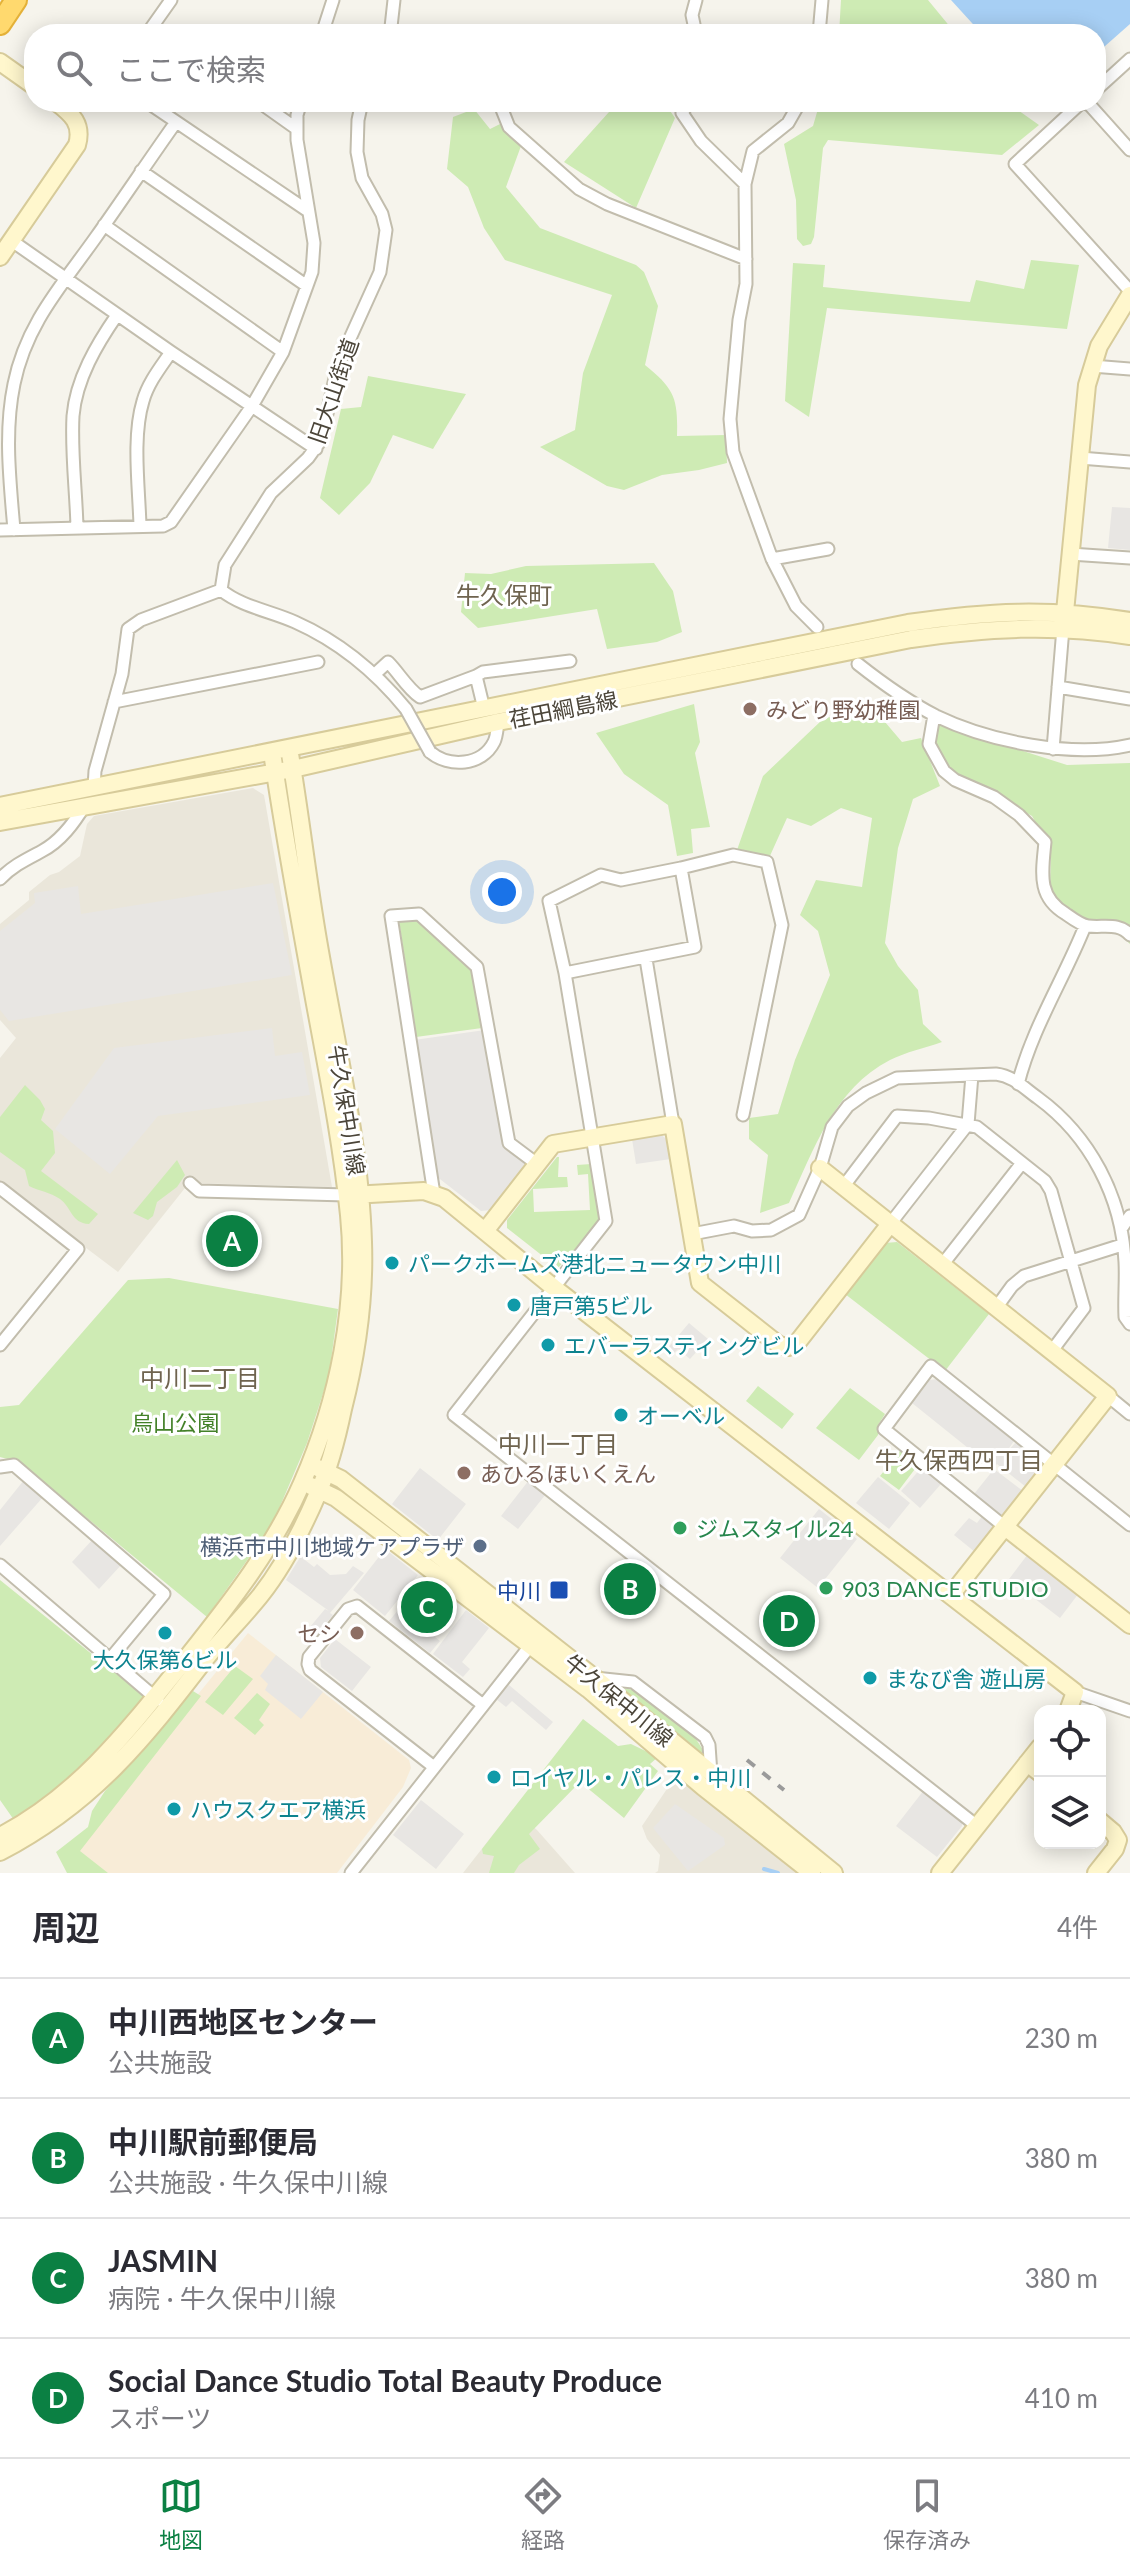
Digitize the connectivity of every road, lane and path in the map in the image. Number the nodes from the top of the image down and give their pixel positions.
1 (16, 0) edge
2 (171, 0) edge
3 (333, 0) edge
4 (394, 0) edge
5 (696, 0) edge
6 (822, 0) edge
7 (0, 24) edge
8 (158, 24) edge
9 (325, 24) edge
10 (391, 24) edge
11 (694, 24) edge
12 (820, 24) edge
13 (1130, 59) edge
14 (0, 62) edge
15 (24, 79) edge
16 (1106, 81) edge
17 (68, 112) edge
18 (162, 112) edge
19 (273, 112) edge
20 (300, 112) edge
21 (360, 112) edge
22 (503, 112) edge
23 (683, 112) edge
24 (794, 112) edge
25 (1074, 112) edge
26 (1094, 112) edge
27 (176, 122) junction
28 (297, 129) junction
29 (1130, 150) edge
30 (141, 171) junction
31 (745, 184) junction
32 (308, 211) junction
33 (104, 225) junction
34 (12, 241) junction
35 (0, 257) edge
36 (746, 259) junction
37 (67, 278) junction
38 (307, 286) junction
39 (1130, 293) edge
40 (117, 315) junction
41 (171, 352) junction
42 (283, 352) junction
43 (1092, 366) junction
44 (1130, 369) edge
45 (252, 406) junction
46 (316, 449) junction
47 (1080, 458) junction
48 (1130, 462) edge
49 (140, 526) junction
50 (77, 527) junction
51 (0, 530) edge
52 (14, 530) junction
53 (828, 549) dead end
54 (1070, 554) junction
55 (1130, 558) edge
56 (772, 559) junction
57 (221, 590) junction
58 (1064, 620) junction
59 (1130, 621) edge
60 (817, 627) dead end
61 (1130, 636) edge
62 (570, 661) dead end
63 (318, 662) dead end
64 (858, 664) dead end
65 (376, 673) junction
66 (476, 676) junction
67 (1058, 687) junction
68 (1130, 699) edge
69 (114, 702) junction
70 (484, 709) junction
71 (934, 715) junction
72 (498, 722) junction
73 (1130, 745) edge
74 (289, 748) junction
75 (1053, 749) junction
76 (272, 752) junction
77 (293, 769) junction
78 (275, 772) junction
79 (94, 787) junction
80 (86, 805) junction
81 (0, 806) edge
82 (0, 822) edge
83 (681, 868) junction
84 (0, 879) edge
85 (1085, 926) junction
86 (1130, 935) edge
87 (646, 959) junction
88 (565, 973) junction
89 (972, 1075) junction
90 (1018, 1084) junction
91 (743, 1115) dead end
92 (673, 1124) junction
93 (968, 1124) junction
94 (592, 1138) junction
95 (1022, 1163) junction
96 (537, 1164) junction
97 (820, 1168) junction
98 (190, 1183) dead end
99 (843, 1187) junction
100 (0, 1188) edge
101 (434, 1194) junction
102 (353, 1195) junction
103 (1130, 1216) edge
104 (890, 1224) junction
105 (1121, 1229) junction
106 (485, 1231) junction
107 (692, 1234) junction
108 (1122, 1245) junction
109 (1071, 1260) junction
110 (942, 1265) junction
111 (553, 1287) junction
112 (996, 1308) junction
113 (1130, 1324) edge
114 (0, 1345) edge
115 (1051, 1352) junction
116 (1108, 1396) junction
117 (1130, 1414) edge
118 (1054, 1464) junction
119 (309, 1465) junction
120 (0, 1467) edge
121 (326, 1471) junction
122 (302, 1482) junction
123 (320, 1489) junction
124 (1130, 1525) edge
125 (1005, 1527) junction
126 (0, 1565) edge
127 (951, 1595) junction
128 (1130, 1625) edge
129 (535, 1640) junction
130 (110, 1659) junction
131 (595, 1678) junction
132 (1075, 1692) junction
133 (162, 1702) junction
134 (483, 1705) junction
135 (1070, 1705) edge
136 (1130, 1711) edge
137 (434, 1767) junction
138 (1034, 1768) edge
139 (711, 1775) junction
140 (977, 1826) junction
141 (1106, 1826) edge
142 (0, 1836) edge
143 (1124, 1838) edge
144 (0, 1852) edge
145 (351, 1873) edge
146 (812, 1873) edge
147 (834, 1873) edge
148 (940, 1873) edge
149 (1096, 1873) edge

1 - 7 highway
2 - 8 street
3 - 9 street
4 - 10 street
5 - 11 street
6 - 12 street
13 - 16 street
14 - 15 street
17 - 34 street
18 - 27 street
19 - 28 street
20 - 28 street
21 - 46 street, 旧大山街道
22 - 36 street
23 - 31 street
24 - 31 street
25 - 39 street
26 - 29 street
27 - 30 street
27 - 32 street
28 - 32 street
30 - 33 street
30 - 38 street
31 - 36 street
32 - 38 street
33 - 37 street
33 - 42 street
34 - 35 street
34 - 37 street
36 - 56 street
37 - 40 street
37 - 52 street
38 - 42 street
39 - 43 street
40 - 41 street
40 - 50 street
41 - 45 street
41 - 49 street
42 - 45 street
43 - 44 street
43 - 47 street
45 - 46 street
45 - 49 street
46 - 57 street, 旧大山街道
47 - 48 street
47 - 54 street
49 - 50 street
50 - 52 street
51 - 52 street
53 - 56 street
54 - 55 street
54 - 58 street
56 - 60 street
57 - 65 street
57 - 69 street
58 - 59 street, 荏田綱島線
58 - 61 street, 荏田綱島線
58 - 67 street
58 - 70 street, 荏田綱島線
58 - 72 street, 荏田綱島線
62 - 66 street
63 - 69 street
64 - 71 street
65 - 66 street
65 - 72 street, bridge
66 - 70 street
67 - 68 street
67 - 75 street
69 - 79 street
70 - 74 street, 荏田綱島線
71 - 75 street
71 - 85 street
72 - 77 street, 荏田綱島線
73 - 75 street
74 - 76 street, 荏田綱島線
74 - 77 street, 牛久保中川線
76 - 78 street, 牛久保中川線
76 - 79 street, 荏田綱島線
77 - 78 street, 荏田綱島線
77 - 102 street, 牛久保中川線
78 - 80 street, 荏田綱島線
78 - 102 street, 牛久保中川線
79 - 81 street, 荏田綱島線
80 - 82 street, 荏田綱島線
80 - 84 street
83 - 87 street
83 - 88 street
83 - 91 street
85 - 86 street
85 - 90 street
87 - 88 street
87 - 92 street
88 - 94 street
89 - 90 street
89 - 93 street
89 - 97 street
90 - 105 street
92 - 94 street
92 - 107 street
93 - 95 street
93 - 99 street
93 - 104 street
94 - 96 street
94 - 111 street
95 - 109 street
95 - 110 street
96 - 101 street
96 - 106 street
97 - 99 street
97 - 107 street
98 - 102 street
99 - 104 street
100 - 114 street
101 - 102 street
101 - 106 street
102 - 119 street, 牛久保中川線
102 - 121 street, 牛久保中川線
103 - 105 street
104 - 107 street
104 - 110 street
105 - 108 street
106 - 111 street
108 - 109 street
108 - 113 street
109 - 112 street
109 - 115 street
110 - 112 street
111 - 127 street
111 - 140 street
112 - 115 street
115 - 116 street
116 - 117 street
116 - 118 street
118 - 124 street
118 - 125 street
118 - 125 street
119 - 121 street, 牛久保中川線
119 - 122 street, 牛久保中川線
120 - 130 street
121 - 123 street, 牛久保中川線
121 - 129 street, 牛久保中川線
122 - 123 street, 牛久保中川線
122 - 133 street
123 - 129 street, 牛久保中川線
123 - 133 street
125 - 127 street
125 - 128 street
126 - 130 street
127 - 132 street
129 - 131 street, 牛久保中川線
129 - 134 street
129 - 146 street, 牛久保中川線
130 - 133 street
131 - 139 street, 牛久保中川線
131 - 139 street
132 - 135 street
132 - 136 street
133 - 142 street
133 - 144 street
134 - 137 street
134 - 137 street
137 - 145 street
138 - 140 street
139 - 147 street, 牛久保中川線
140 - 148 street
141 - 143 street
143 - 149 street

